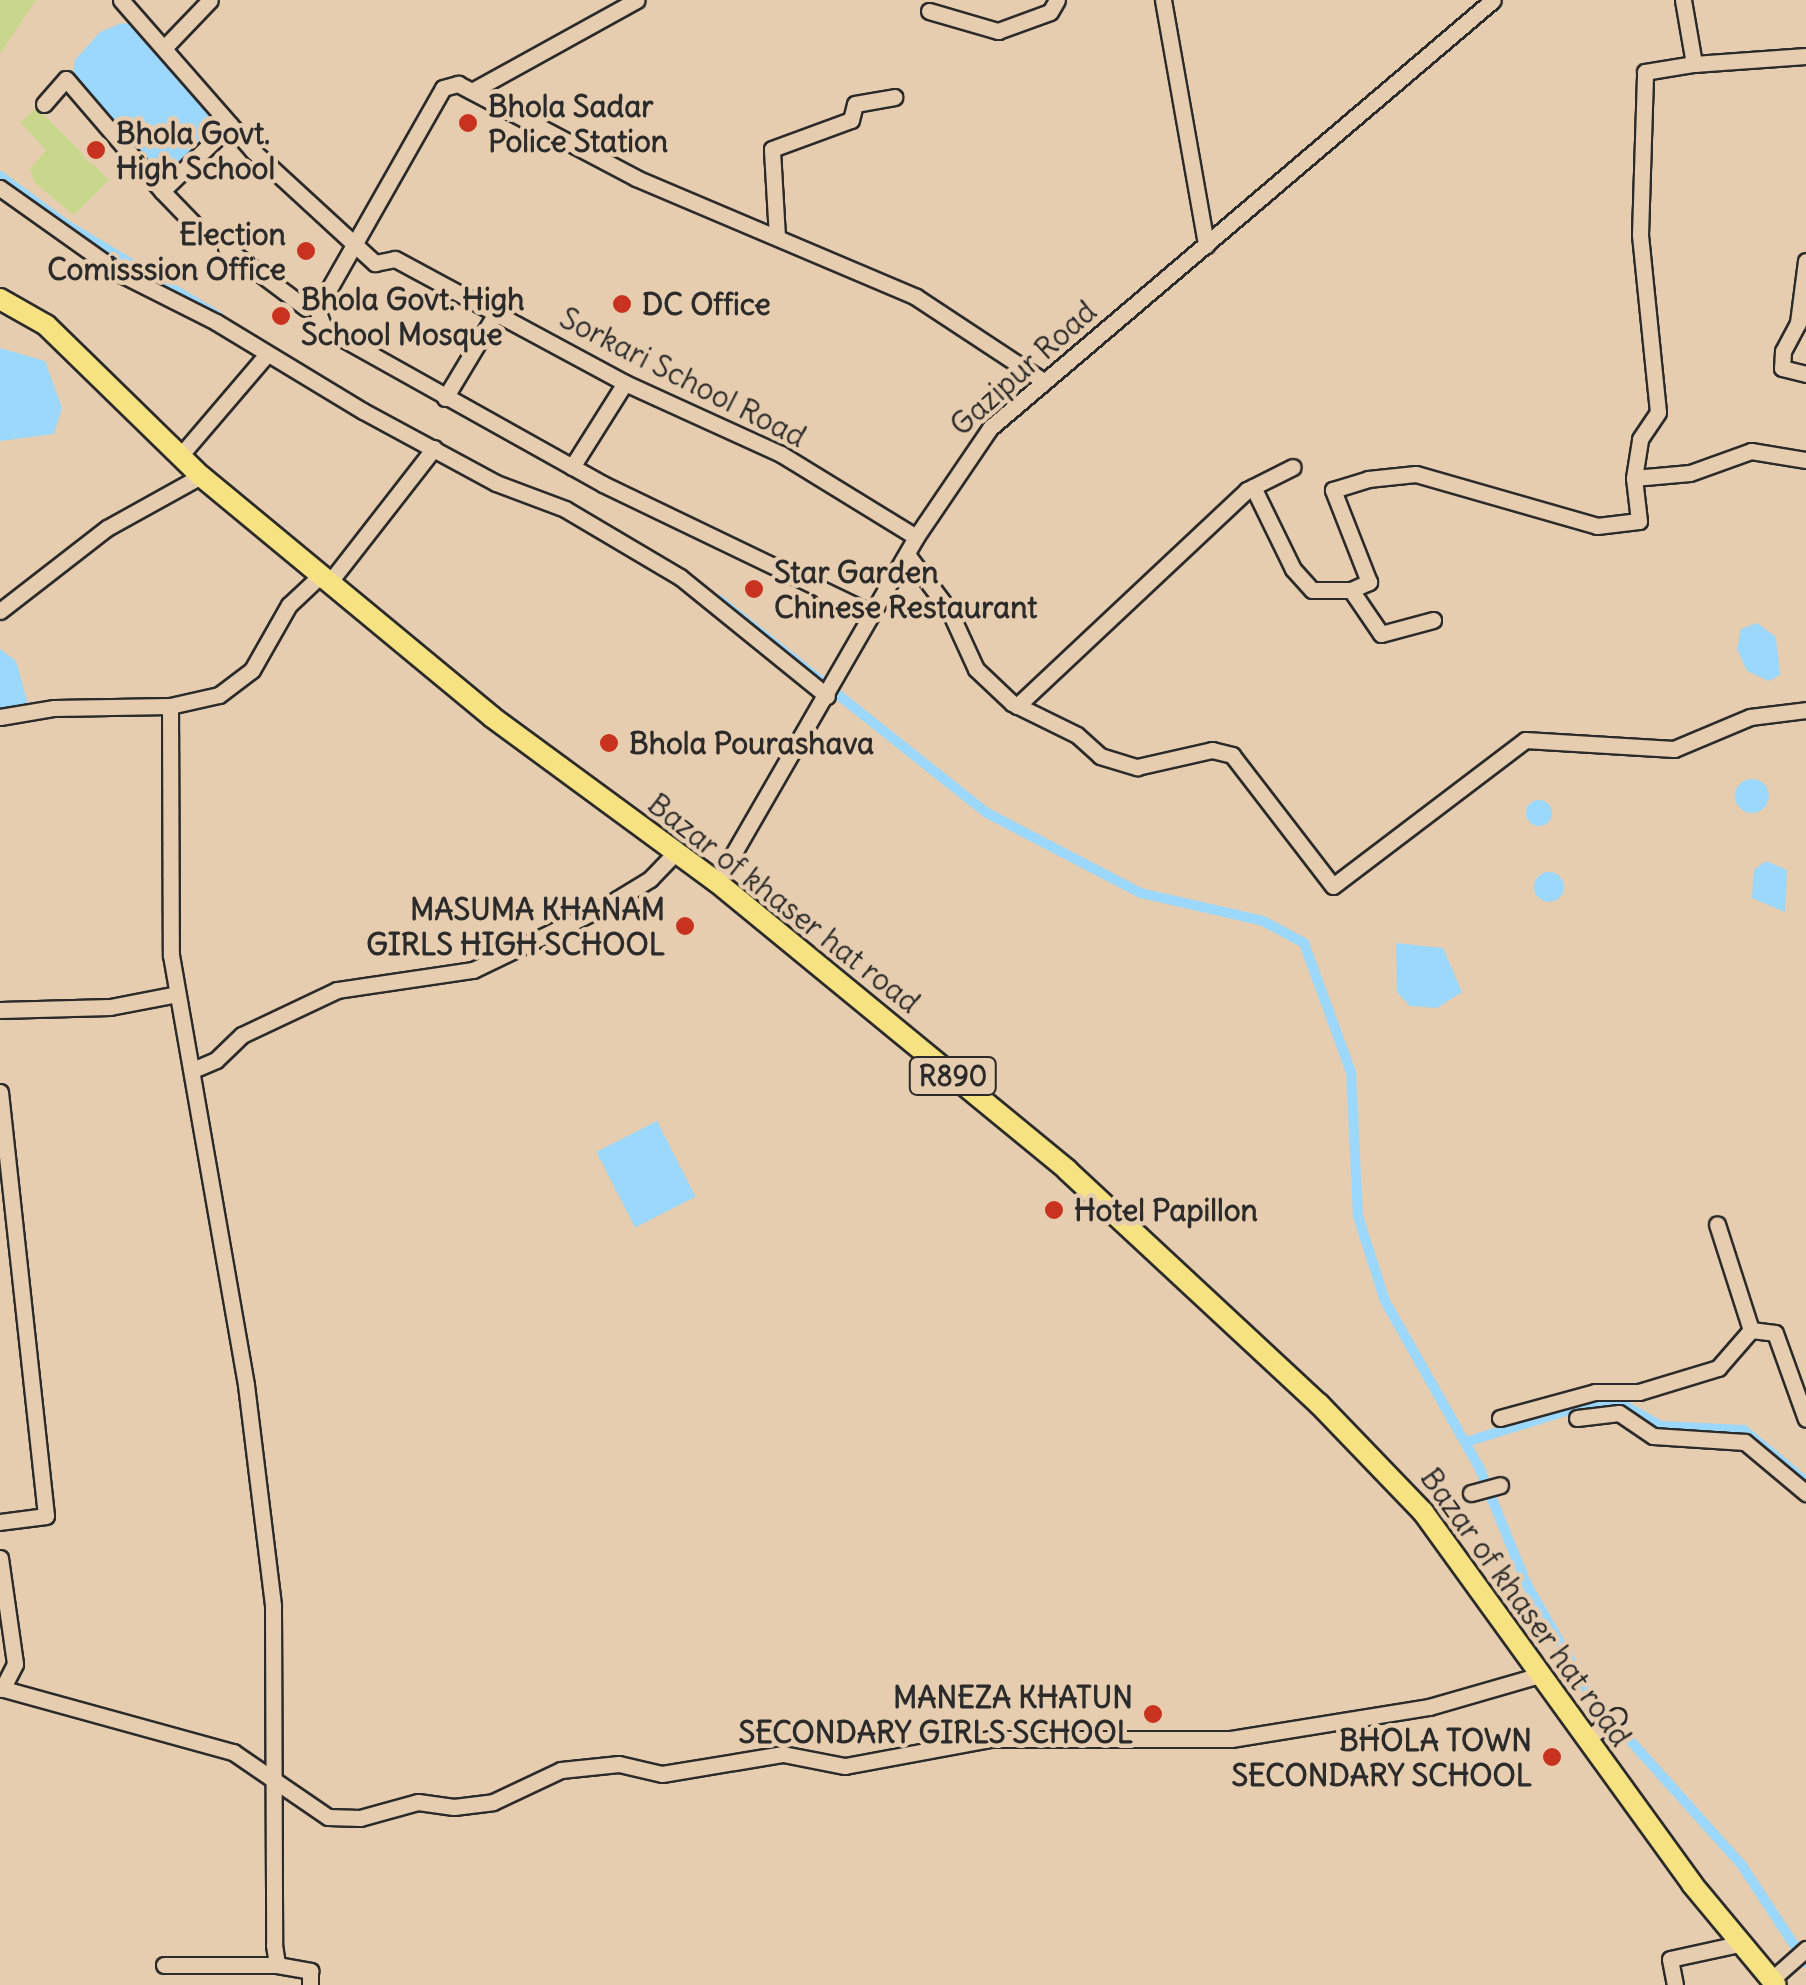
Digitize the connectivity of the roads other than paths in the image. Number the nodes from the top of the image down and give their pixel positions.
1 (121, 0) edge
2 (210, 0) edge
3 (637, 0) edge
4 (1057, 0) edge
5 (1163, 0) edge
6 (1493, 0) edge
7 (1683, 0) edge
8 (929, 11) dead end
9 (164, 48) junction
10 (1806, 56) edge
11 (1694, 64) junction
12 (472, 92) junction
13 (894, 96) dead end
14 (44, 104) dead end
15 (230, 125) junction
16 (0, 188) edge
17 (162, 191) junction
18 (194, 224) dead end
19 (777, 237) junction
20 (356, 245) junction
21 (1206, 245) junction
22 (226, 248) dead end
23 (1806, 262) edge
24 (0, 299) edge
25 (306, 308) dead end
26 (496, 313) junction
27 (266, 354) junction
28 (1806, 374) edge
29 (1042, 380) junction
30 (625, 383) junction
31 (445, 398) junction
32 (434, 448) junction
33 (180, 456) junction
34 (1806, 460) edge
35 (572, 467) junction
36 (1292, 467) dead end
37 (201, 476) junction
38 (1634, 478) junction
39 (1253, 488) junction
40 (916, 538) junction
41 (909, 557) junction
42 (325, 579) junction
43 (1351, 590) junction
44 (0, 611) edge
45 (871, 613) junction
46 (1434, 620) dead end
47 (828, 696) junction
48 (170, 706) junction
49 (1017, 706) junction
50 (1806, 710) edge
51 (0, 717) edge
52 (675, 854) junction
53 (717, 882) junction
54 (177, 994) junction
55 (0, 1010) edge
56 (195, 1069) junction
57 (0, 1092) edge
58 (1717, 1224) dead end
59 (1751, 1330) junction
60 (1500, 1418) dead end
61 (1577, 1418) dead end
62 (1806, 1418) edge
63 (1500, 1486) dead end
64 (1806, 1492) edge
65 (1471, 1493) dead end
66 (0, 1522) edge
67 (0, 1558) edge
68 (1540, 1675) junction
69 (1, 1689) edge
70 (1617, 1716) dead end
71 (1591, 1736) junction
72 (278, 1778) junction
73 (1740, 1944) junction
74 (1806, 1949) edge
75 (164, 1965) dead end
76 (277, 1966) junction
77 (1777, 1978) edge
78 (310, 1985) edge
79 (1675, 1985) edge

1 - 9 street, Sorkari School Road
2 - 9 street
3 - 12 street
4 - 8 street
5 - 21 street
6 - 21 street, Gazipur Road
7 - 11 street
9 - 15 street, Sorkari School Road
10 - 11 street
11 - 38 street
12 - 19 street
12 - 20 street
13 - 19 street
14 - 17 street
15 - 17 street
15 - 20 street, Sorkari School Road
16 - 27 street
17 - 18 street
19 - 29 street
20 - 26 street, Sorkari School Road
20 - 31 street
21 - 29 street, Gazipur Road
22 - 25 street
23 - 28 street
24 - 33 main road, Bazar of khaser hat road / R890
26 - 30 street, Sorkari School Road
26 - 31 street
27 - 32 street
27 - 33 street
29 - 40 street, Gazipur Road
30 - 35 street
30 - 40 street, Sorkari School Road
31 - 35 street
32 - 42 street
32 - 47 street
33 - 37 main road, Bazar of khaser hat road / R890
34 - 38 street
35 - 45 street
36 - 39 street
37 - 42 main road, Bazar of khaser hat road / R890
37 - 44 street
38 - 43 street
39 - 43 street
39 - 49 street
40 - 41 street, Gazipur Road
41 - 45 street, Gazipur Road
41 - 49 street
42 - 48 street
42 - 52 main road, Bazar of khaser hat road / R890
43 - 46 street
45 - 47 street, Gazipur Road
47 - 53 street, Gazipur Road
48 - 51 street
48 - 54 street
49 - 50 street
52 - 53 main road, Bazar of khaser hat road / R890
52 - 56 street
53 - 68 main road, Bazar of khaser hat road / R890
54 - 55 street
54 - 56 street
56 - 72 street
57 - 66 street
58 - 59 street
59 - 60 street
59 - 62 street
61 - 64 street
63 - 65 street
67 - 69 street
68 - 71 main road, Bazar of khaser hat road / R890
68 - 72 street
69 - 72 street
70 - 71 street
71 - 73 main road, Bazar of khaser hat road / R890
72 - 76 street
73 - 77 main road, Bazar of khaser hat road / R890
73 - 79 street
74 - 77 street
75 - 76 street
76 - 78 street

